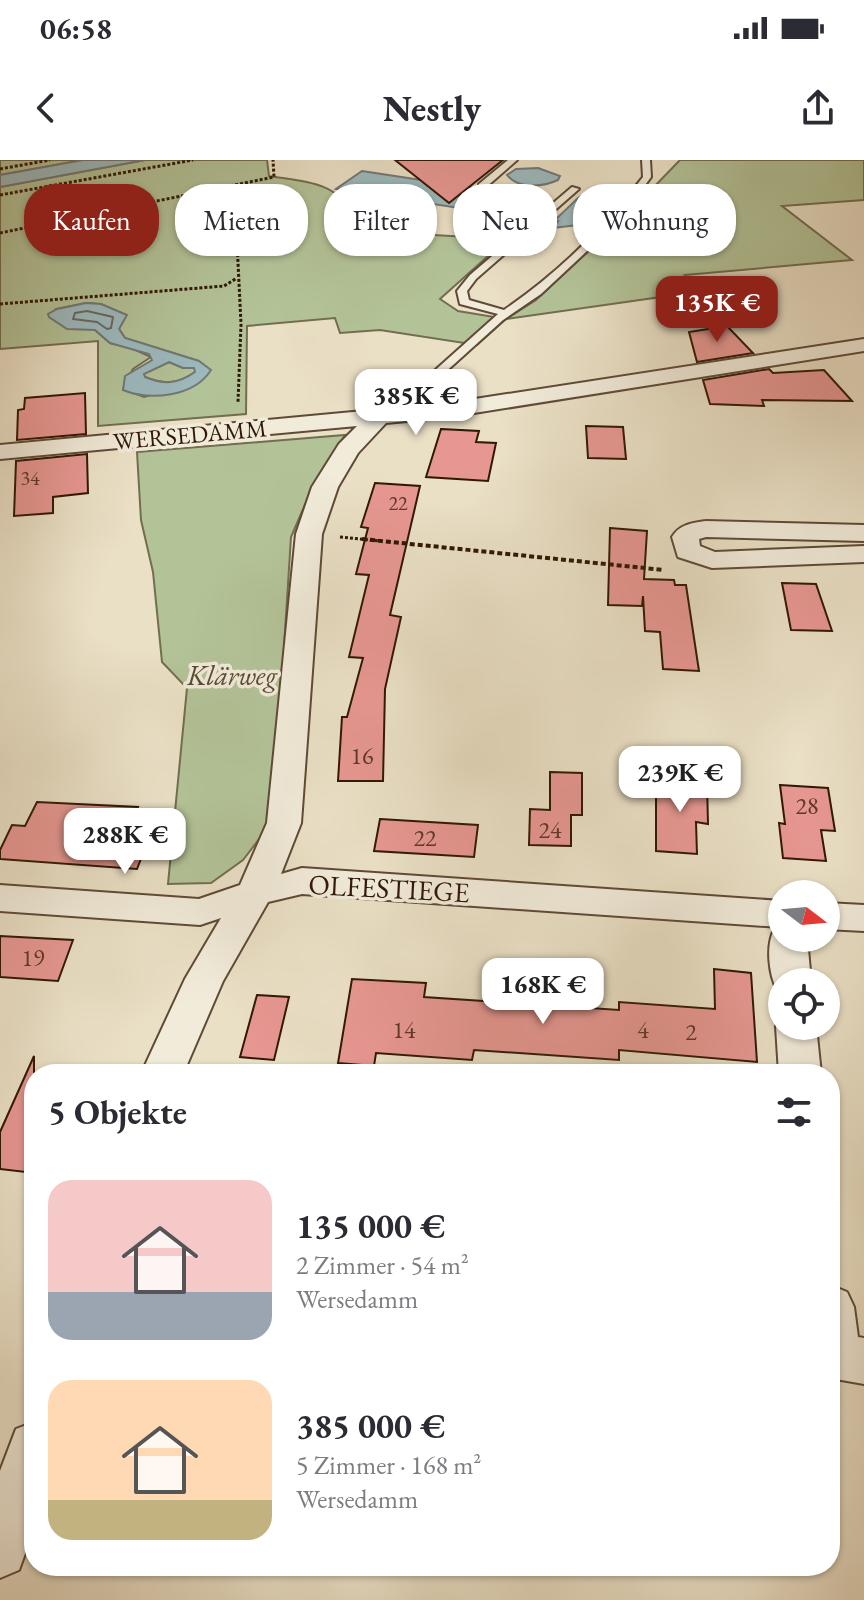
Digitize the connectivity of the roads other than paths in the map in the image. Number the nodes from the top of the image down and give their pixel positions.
1 (513, 160) edge
2 (646, 160) edge
3 (484, 184) edge
4 (573, 191) edge
5 (557, 204) edge
6 (497, 256) edge
7 (502, 316) junction
8 (864, 345) edge
9 (379, 417) junction
10 (0, 452) edge
11 (864, 533) edge
12 (864, 554) edge
13 (255, 893) junction
14 (0, 898) edge
15 (768, 913) edge
16 (840, 917) edge
17 (864, 918) edge
18 (797, 1040) edge
19 (166, 1064) edge
20 (799, 1064) edge
21 (840, 1358) edge
22 (864, 1361) edge
23 (24, 1478) edge
24 (0, 1551) edge

1 - 3 lane
2 - 7 lane, WERSEDAMM
4 - 5 lane
6 - 7 lane
7 - 9 lane, WERSEDAMM
8 - 9 street, WERSEDAMM
9 - 10 street, WERSEDAMM
9 - 13 street
11 - 12 street
13 - 14 street, OLFESTIEGE
13 - 15 street, OLFESTIEGE
13 - 19 street
16 - 17 street
18 - 20 street
21 - 22 street
23 - 24 street

